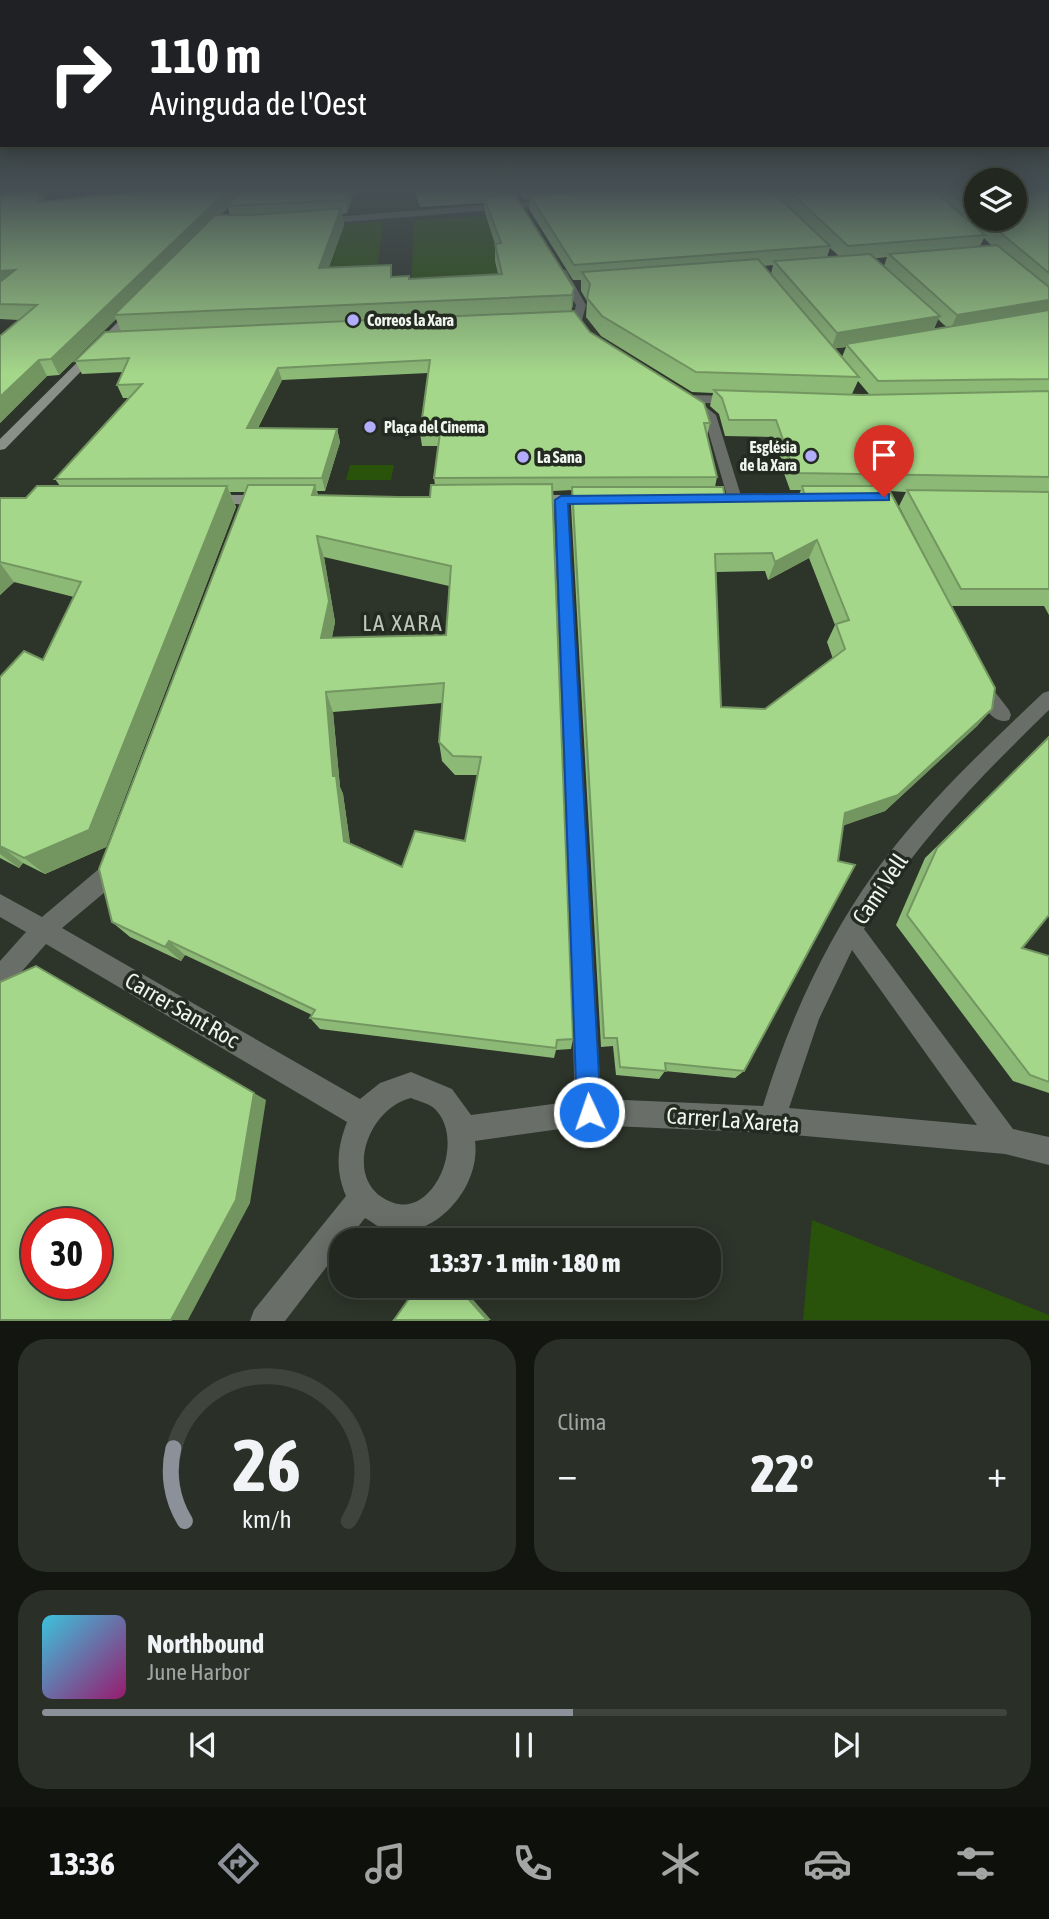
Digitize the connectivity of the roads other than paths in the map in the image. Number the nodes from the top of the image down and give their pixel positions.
1 (556, 263) edge
2 (584, 285) edge
3 (571, 286) junction
4 (145, 300) edge
5 (587, 332) edge
6 (107, 339) junction
7 (120, 339) edge
8 (754, 401) edge
9 (0, 446) edge
10 (193, 499) edge
11 (248, 499) junction
12 (735, 499) edge
13 (278, 500) edge
14 (508, 500) edge
15 (561, 500) junction
16 (615, 500) edge
17 (241, 518) edge
18 (970, 665) edge
19 (1049, 698) edge
20 (1002, 715) dead end
21 (123, 837) edge
22 (0, 905) edge
23 (43, 930) junction
24 (852, 931) junction
25 (0, 979) edge
26 (589, 1112) junction
27 (363, 1116) junction
28 (772, 1120) junction
29 (462, 1130) junction
30 (1005, 1141) junction
31 (1049, 1151) edge
32 (362, 1199) junction
33 (265, 1321) edge

1 - 3 street
2 - 3 street
3 - 5 street
4 - 6 main road
6 - 7 street
6 - 9 main road
8 - 12 street
10 - 11 main road
11 - 13 main road
11 - 17 street
14 - 15 main road
15 - 16 main road
15 - 26 street
18 - 20 street
19 - 24 street, Camí Vell
21 - 23 street
22 - 23 street, Carrer Sant Roc
23 - 25 street
23 - 27 street, Carrer Sant Roc
24 - 28 street, Camí Vell
24 - 30 street
26 - 28 street, Carrer La Xareta
26 - 29 street, Carrer La Xareta
27 - 29 street
27 - 32 street
28 - 30 street, Carrer La Xareta
29 - 32 street
30 - 31 street, Carrer La Xareta
32 - 33 street

